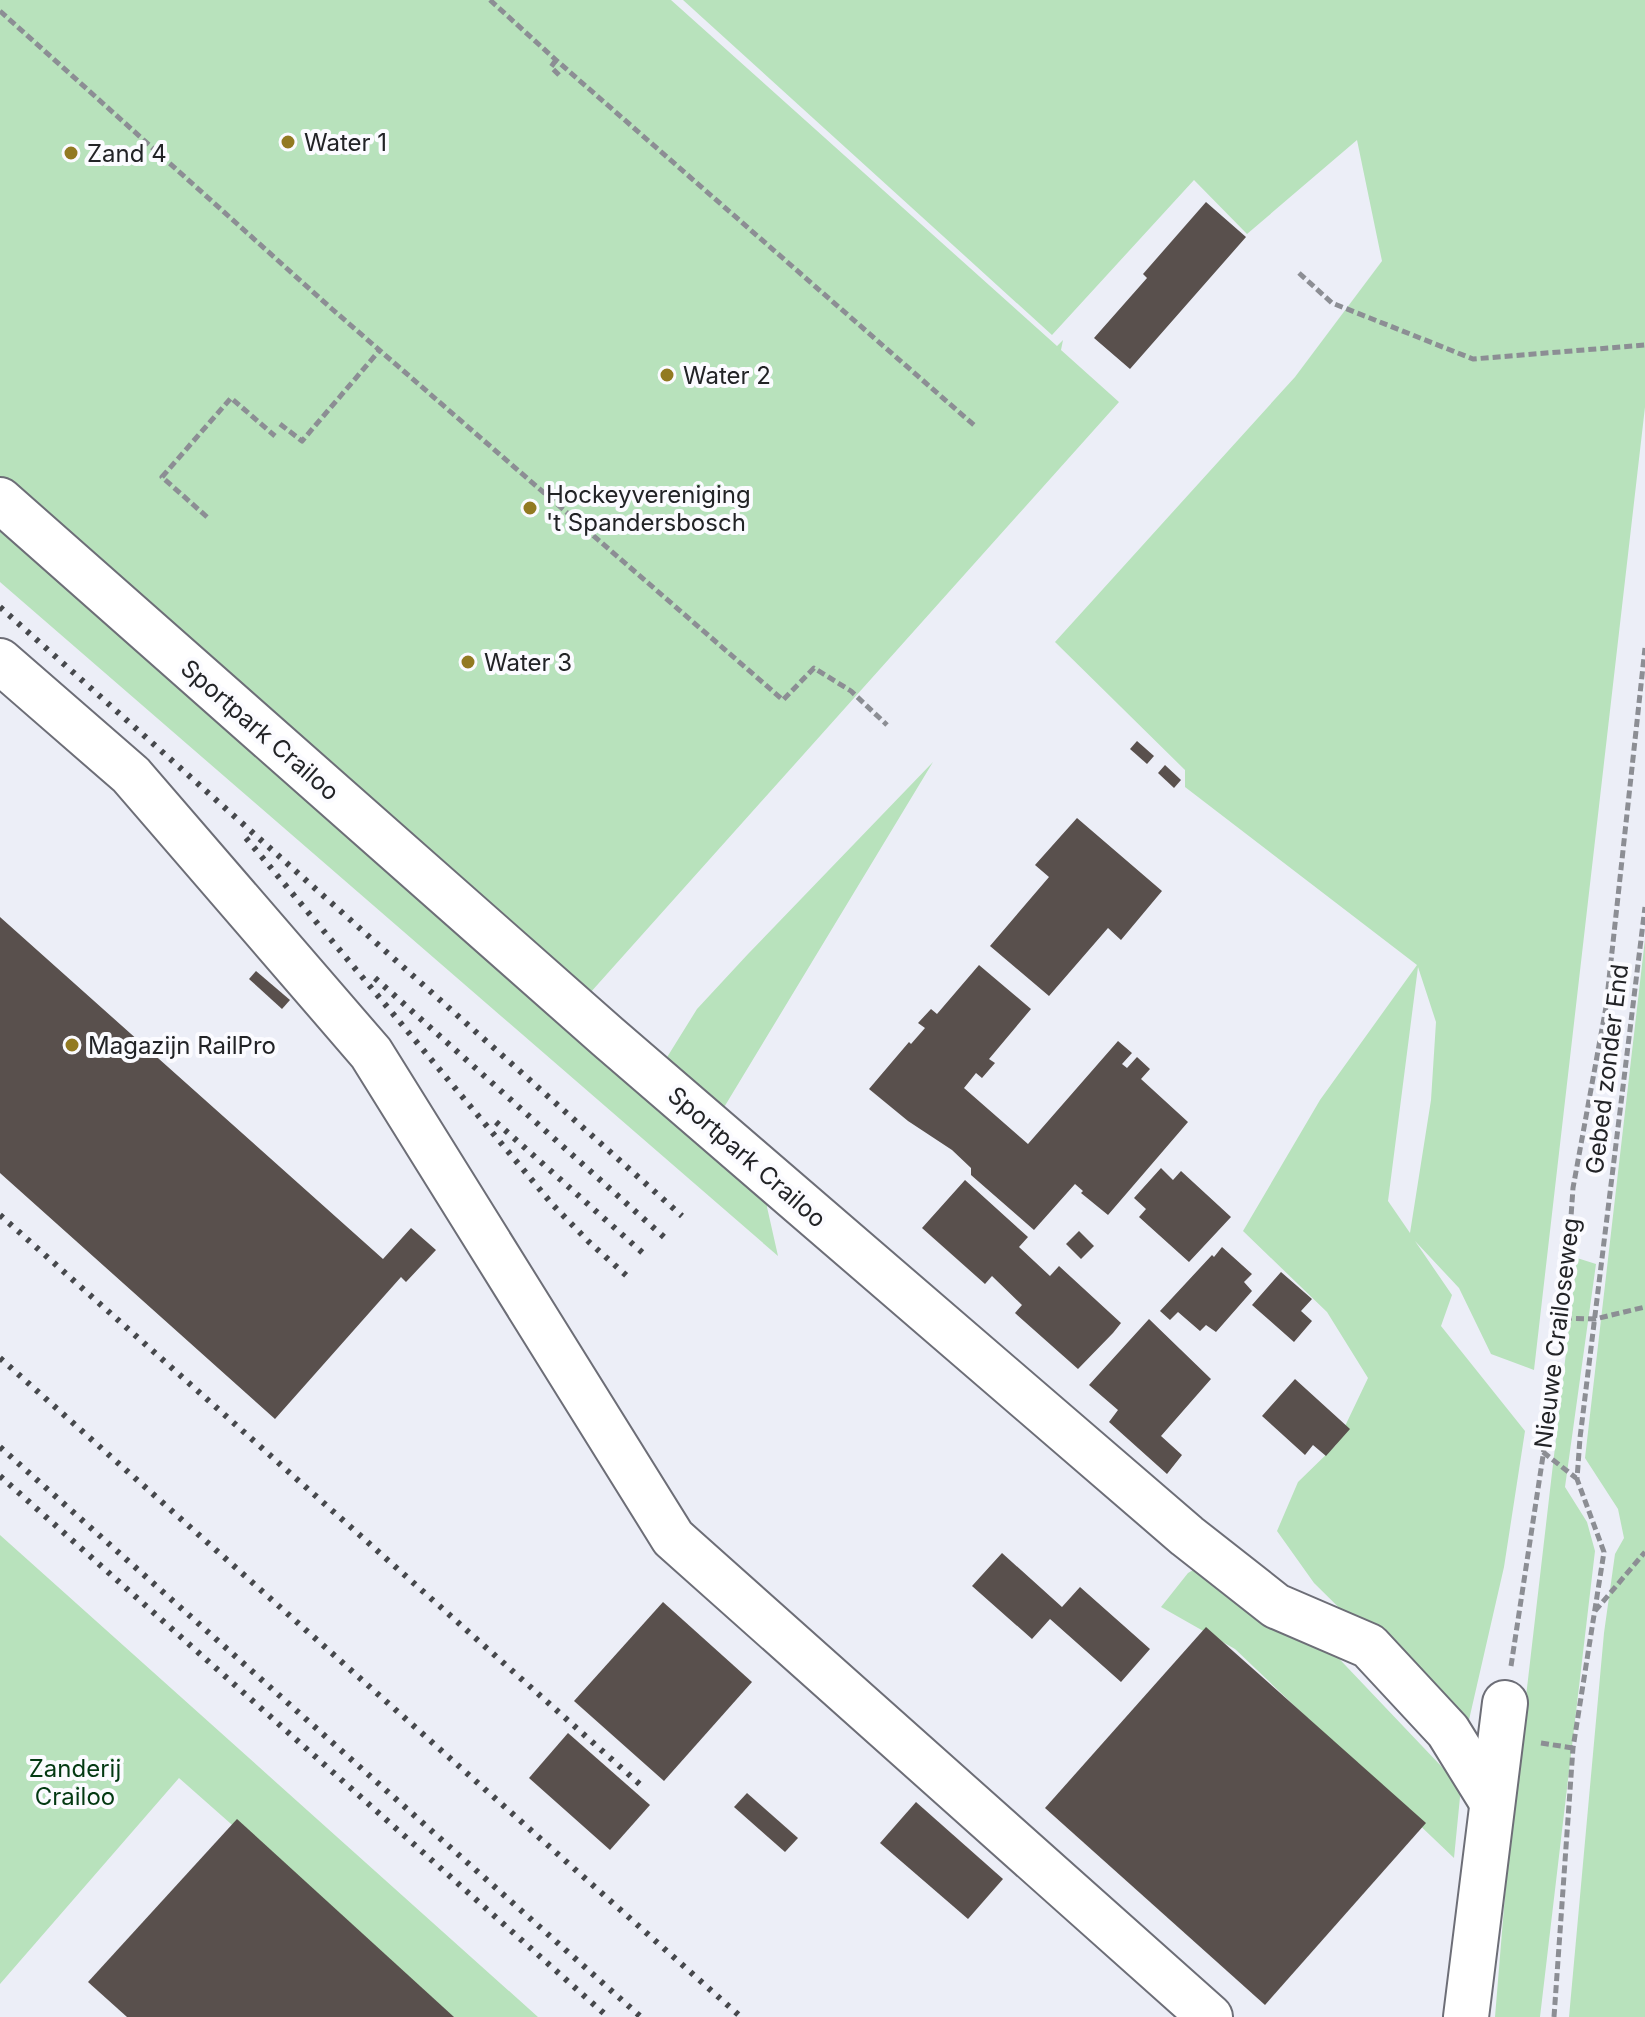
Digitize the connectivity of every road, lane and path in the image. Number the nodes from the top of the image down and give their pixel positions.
1 (490, 0) edge
2 (0, 11) edge
3 (556, 60) junction
4 (561, 77) dead end
5 (1299, 273) dead end
6 (1645, 345) edge
7 (379, 351) junction
8 (280, 424) dead end
9 (975, 426) dead end
10 (275, 436) dead end
11 (0, 500) edge
12 (207, 517) dead end
13 (1645, 648) edge
14 (0, 661) edge
15 (887, 725) dead end
16 (1645, 907) edge
17 (1645, 1307) edge
18 (1564, 1318) junction
19 (1595, 1319) junction
20 (1543, 1452) junction
21 (1577, 1479) junction
22 (1645, 1552) edge
23 (1594, 1612) junction
24 (1505, 1703) joint
25 (1492, 1802) junction
26 (1210, 2017) edge
27 (1466, 2017) edge
28 (1554, 2017) edge

1 - 3 path
2 - 7 path
3 - 4 path
3 - 9 path
5 - 6 path
7 - 8 path
7 - 15 path
10 - 12 path
11 - 25 street, Sportpark Crailoo
13 - 18 path, Nieuwe Crailoseweg
14 - 26 street
16 - 19 path, Gebed zonder End
17 - 19 path
18 - 19 path
18 - 20 path, Nieuwe Crailoseweg
19 - 21 path, Gebed zonder End
20 - 21 path
20 - 24 path, Nieuwe Crailoseweg
21 - 23 path, Gebed zonder End
22 - 23 path
23 - 28 path, Gebed zonder End
24 - 25 street
25 - 27 street

